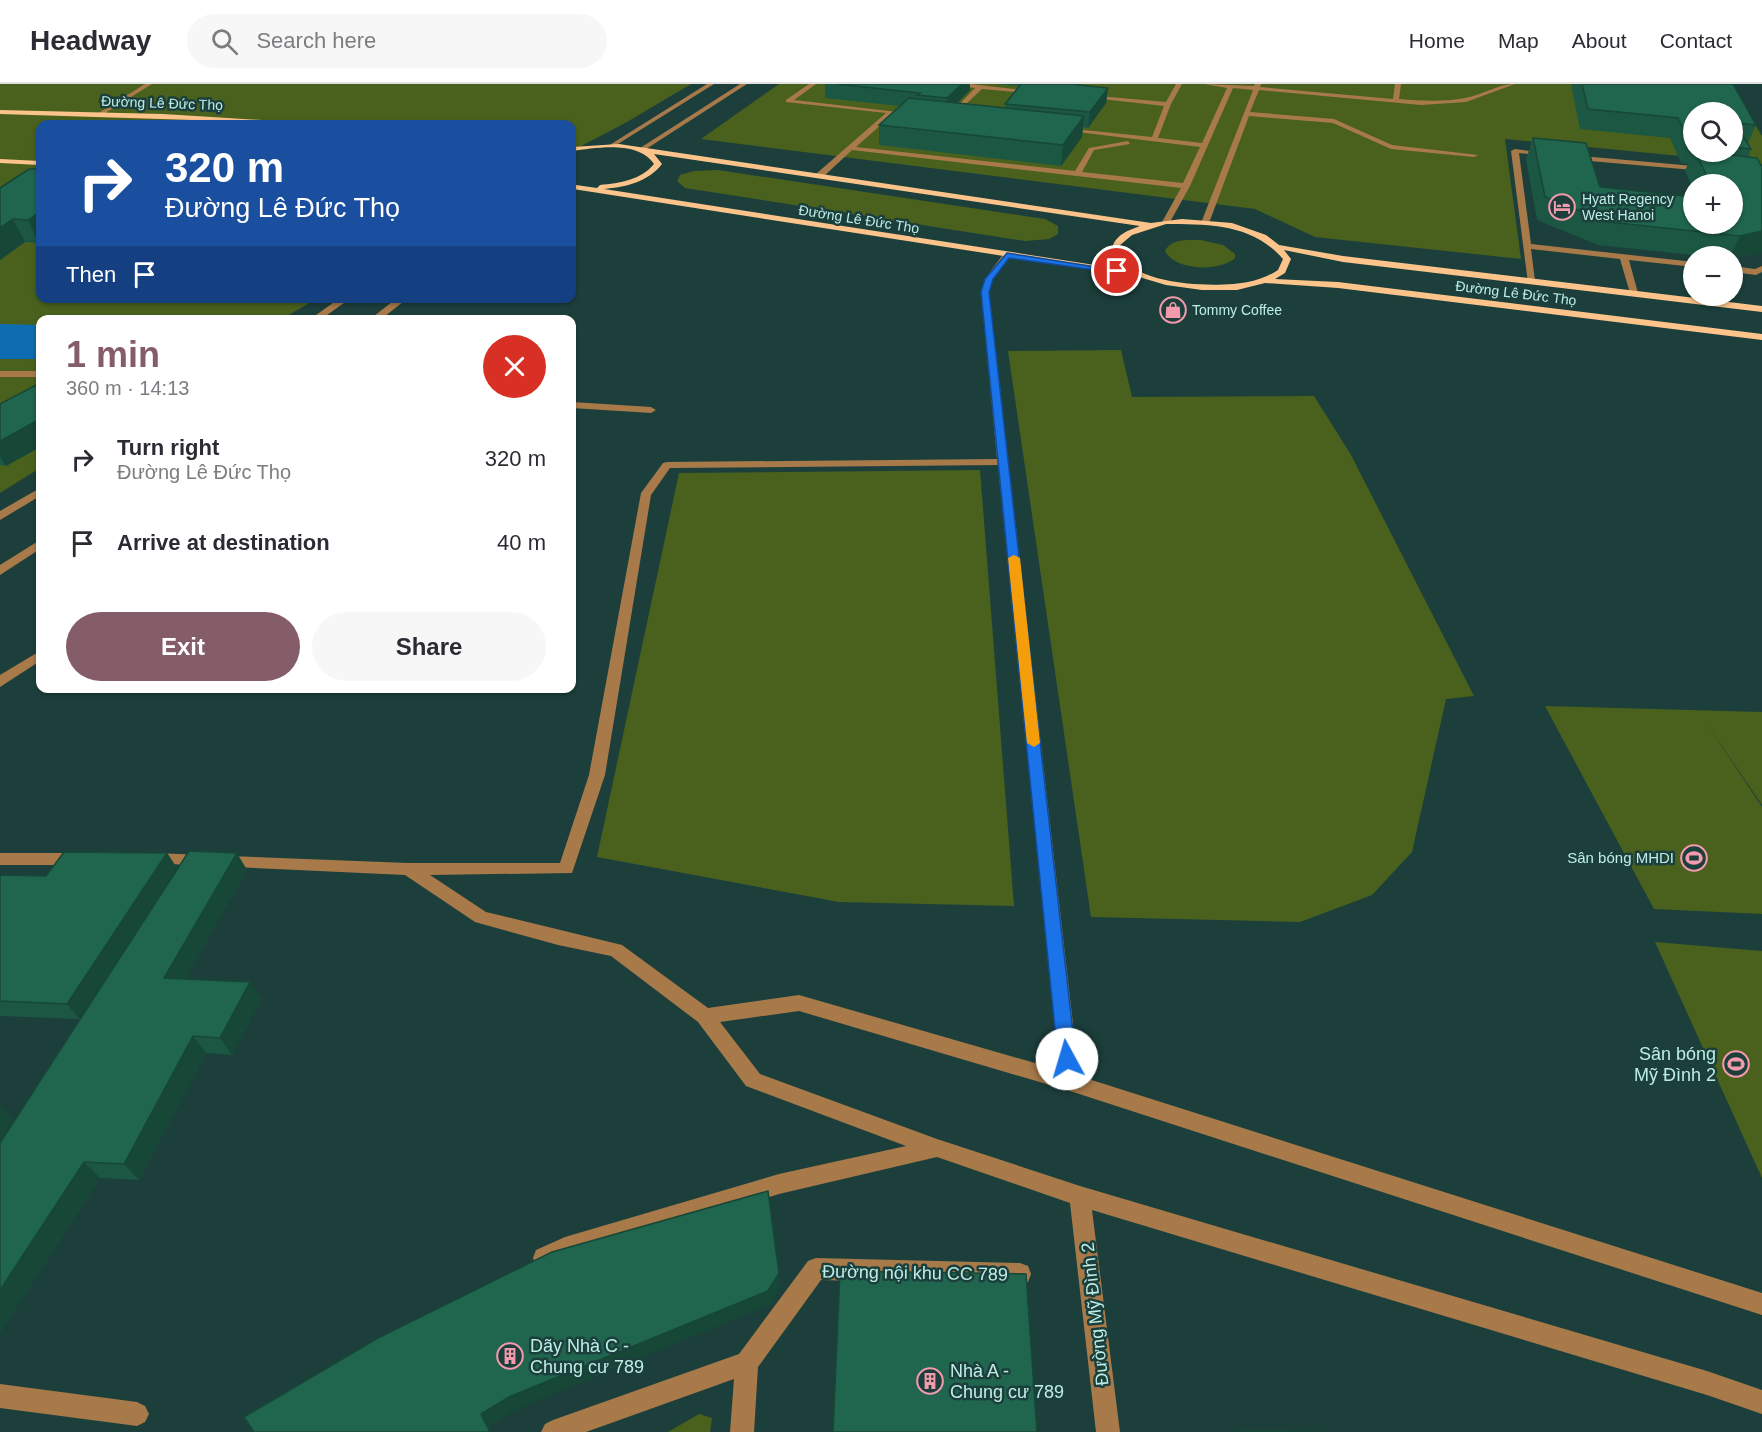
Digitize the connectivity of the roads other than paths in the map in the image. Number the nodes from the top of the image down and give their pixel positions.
1 (149, 84) edge
2 (711, 84) edge
3 (744, 84) edge
4 (813, 84) edge
5 (950, 84) edge
6 (1179, 84) edge
7 (1207, 84) edge
8 (1398, 84) edge
9 (1512, 84) edge
10 (1231, 85) edge
11 (1257, 86) edge
12 (980, 87) junction
13 (1020, 91) junction
14 (1043, 93) edge
15 (1077, 96) edge
16 (1014, 99) edge
17 (1396, 101) junction
18 (1168, 104) junction
19 (0, 112) edge
20 (891, 112) junction
21 (100, 114) junction
22 (1247, 114) junction
23 (926, 116) edge
24 (937, 117) edge
25 (949, 118) junction
26 (960, 119) edge
27 (233, 120) edge
28 (1050, 129) edge
29 (1139, 138) junction
30 (1154, 140) junction
31 (576, 141) edge
32 (1204, 145) junction
33 (611, 146) junction
34 (576, 148) edge
35 (851, 148) junction
36 (640, 150) junction
37 (1474, 155) dead end
38 (1550, 155) edge
39 (1561, 156) edge
40 (0, 161) edge
41 (36, 163) edge
42 (1714, 170) edge
43 (1077, 174) junction
44 (819, 176) junction
45 (1186, 186) junction
46 (576, 188) edge
47 (576, 188) edge
48 (1166, 222) junction
49 (1205, 223) junction
50 (1150, 225) junction
51 (1527, 246) junction
52 (1279, 247) junction
53 (1007, 255) junction
54 (1624, 257) junction
55 (1683, 264) edge
56 (1762, 269) edge
57 (1743, 270) edge
58 (1139, 274) junction
59 (1266, 281) junction
60 (1531, 281) junction
61 (1634, 293) junction
62 (339, 303) edge
63 (397, 303) edge
64 (1762, 309) edge
65 (321, 315) edge
66 (380, 315) edge
67 (1762, 337) edge
68 (0, 374) edge
69 (36, 374) edge
70 (576, 405) edge
71 (651, 410) dead end
72 (1004, 462) junction
73 (36, 494) edge
74 (0, 516) edge
75 (36, 547) edge
76 (0, 571) edge
77 (36, 658) edge
78 (0, 682) edge
79 (0, 859) edge
80 (99, 859) edge
81 (135, 859) edge
82 (194, 860) junction
83 (408, 869) junction
84 (182, 879) edge
85 (705, 1016) junction
86 (1070, 1082) junction
87 (937, 1148) junction
88 (1080, 1196) junction
89 (522, 1269) edge
90 (1021, 1274) edge
91 (1762, 1304) edge
92 (747, 1363) junction
93 (0, 1396) edge
94 (1762, 1402) edge
95 (137, 1414) dead end
96 (553, 1432) edge
97 (742, 1432) edge
98 (1108, 1432) edge

1 - 21 street
2 - 33 street
3 - 36 street
4 - 20 street
5 - 12 street
6 - 18 street
7 - 10 street
8 - 17 street
9 - 17 street
10 - 11 street
10 - 32 street
11 - 17 street
11 - 22 street
12 - 13 street
12 - 25 street
13 - 14 street
13 - 16 street
15 - 18 street
18 - 30 street
19 - 21 main road, Đường Lê Đức Thọ
20 - 23 street
20 - 35 street
21 - 27 main road, Đường Lê Đức Thọ
22 - 37 street
22 - 49 street
24 - 25 street
25 - 26 street
28 - 29 street
29 - 30 street
29 - 43 street
30 - 32 street
31 - 33 main road
32 - 45 street
33 - 34 main road
33 - 36 main road
35 - 43 street
35 - 44 street
36 - 44 main road
36 - 46 main road
38 - 51 street
39 - 42 street
40 - 41 main road
43 - 45 street
44 - 50 main road
45 - 48 street
47 - 53 main road, Đường Lê Đức Thọ
48 - 49 main road, Đường Lê Đức Thọ
48 - 50 main road, Đường Lê Đức Thọ
49 - 52 main road, Đường Lê Đức Thọ
50 - 58 main road
51 - 54 street
51 - 60 street
52 - 59 main road
52 - 60 main road, Đường Lê Đức Thọ
53 - 58 main road, Đường Lê Đức Thọ
53 - 72 street
54 - 55 street
54 - 61 street
56 - 57 street
58 - 59 main road, Đường Lê Đức Thọ
59 - 67 main road, Đường Lê Đức Thọ
60 - 61 main road, Đường Lê Đức Thọ
61 - 64 main road, Đường Lê Đức Thọ
62 - 65 street
63 - 66 street
68 - 69 street
70 - 71 street
72 - 83 street
72 - 86 street
73 - 74 street
75 - 76 street
77 - 78 street
79 - 80 street
81 - 82 street
82 - 83 street
82 - 84 street
83 - 85 street
85 - 86 street
85 - 87 street
86 - 91 street
87 - 88 street
87 - 89 street
88 - 94 street
88 - 98 street, Đường Mỹ Đình 2
90 - 92 street, Đường nội khu CC 789
92 - 96 street
92 - 97 street
93 - 95 street

